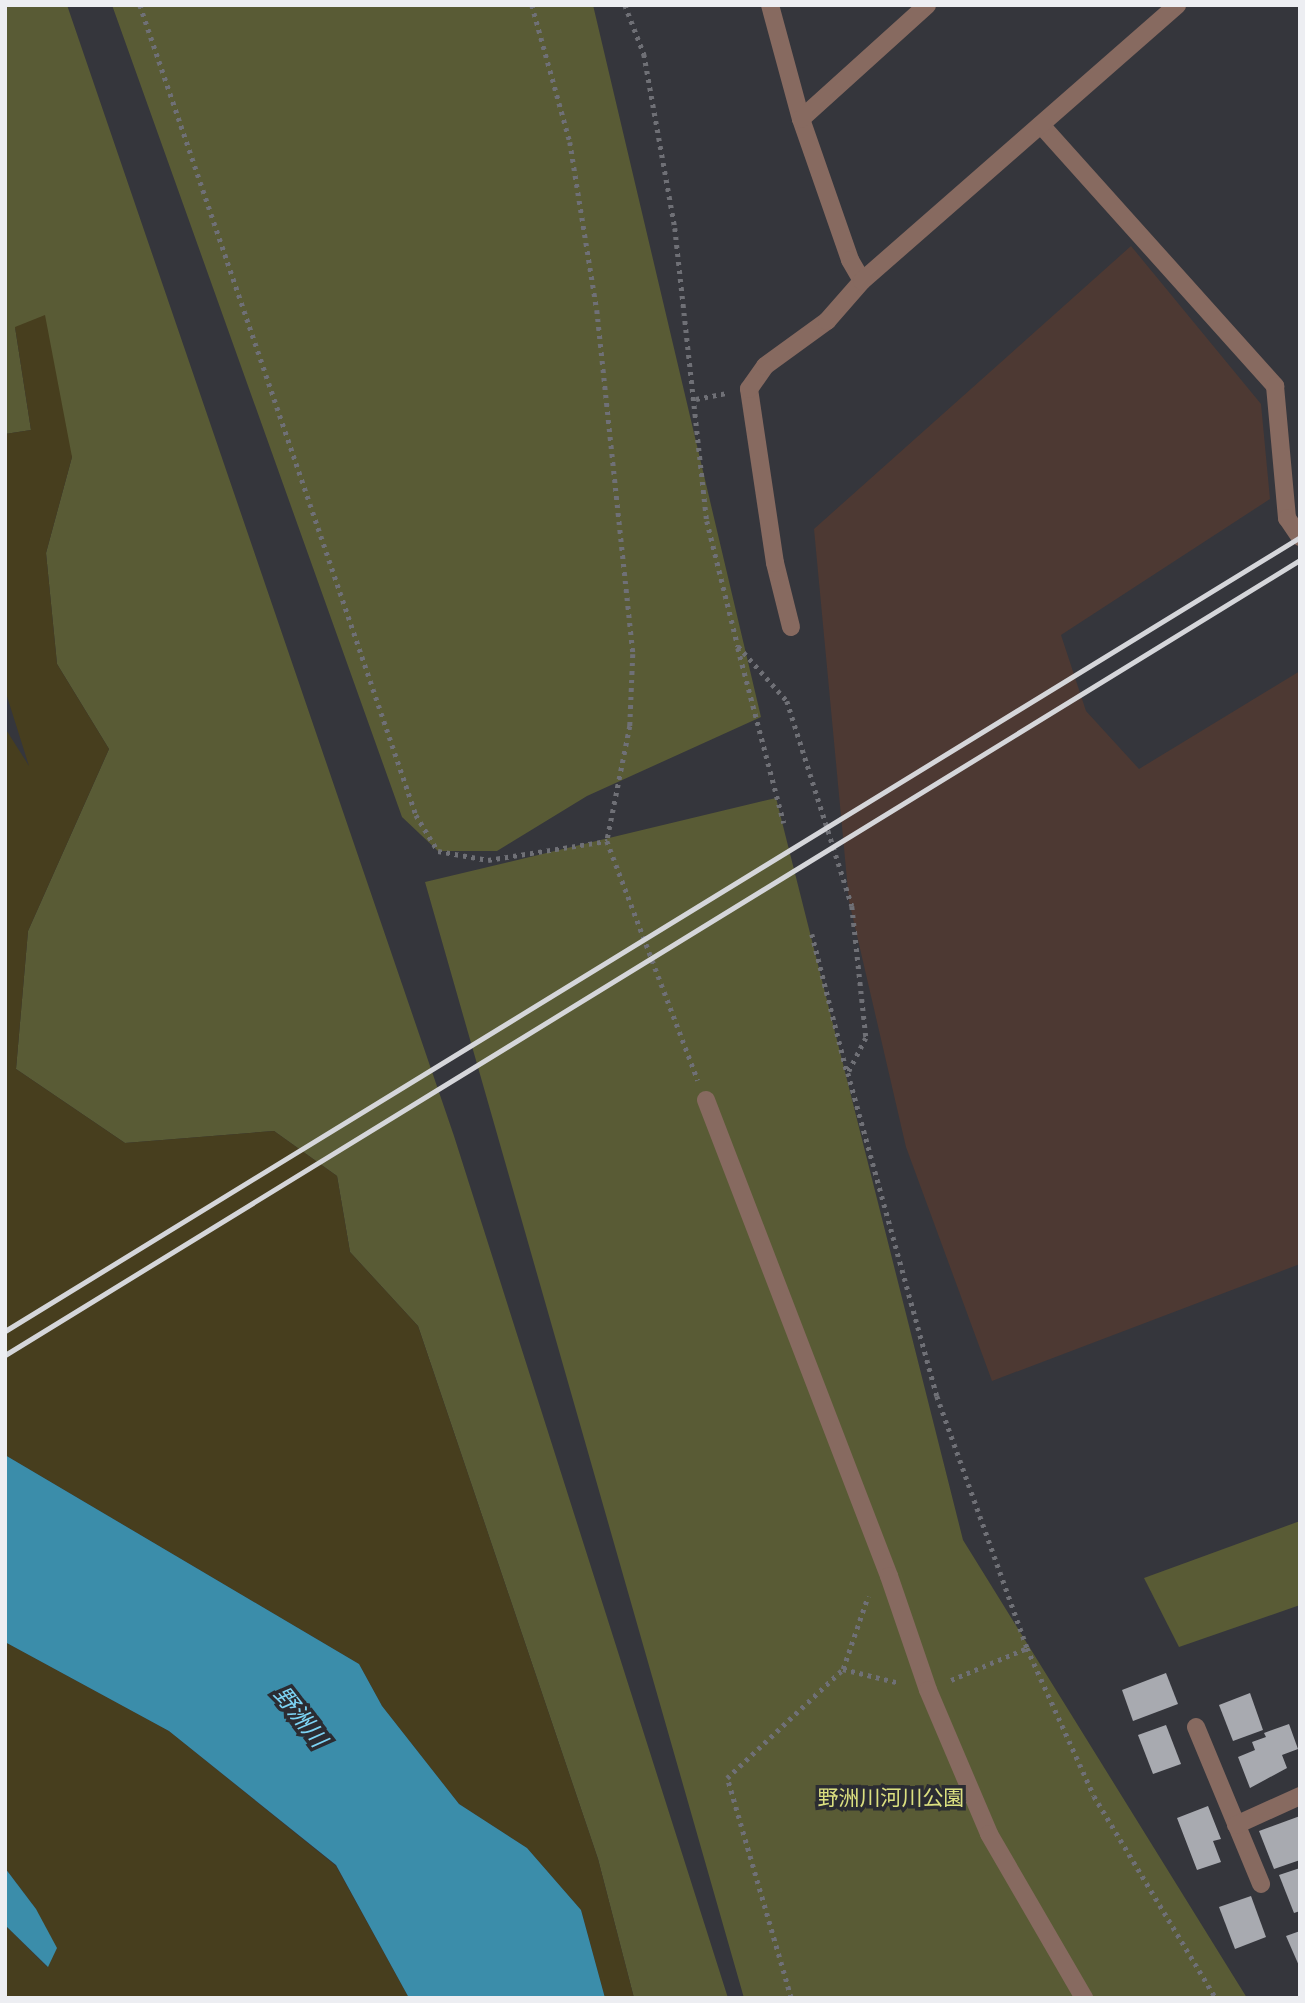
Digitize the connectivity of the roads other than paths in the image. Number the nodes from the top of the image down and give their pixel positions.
1 (770, 5) edge
2 (927, 5) edge
3 (1177, 5) edge
4 (801, 119) junction
5 (1041, 125) junction
6 (862, 281) junction
7 (1300, 537) edge
8 (792, 627) dead end
9 (706, 1100) road end
10 (1196, 1727) dead end
11 (1300, 1796) edge
12 (1237, 1825) junction
13 (1261, 1884) dead end
14 (1084, 1998) edge

1 - 4 street
2 - 4 street
3 - 5 street
4 - 6 street
5 - 6 street
5 - 7 street
6 - 8 street
9 - 14 street
10 - 12 street
11 - 12 street
12 - 13 street

